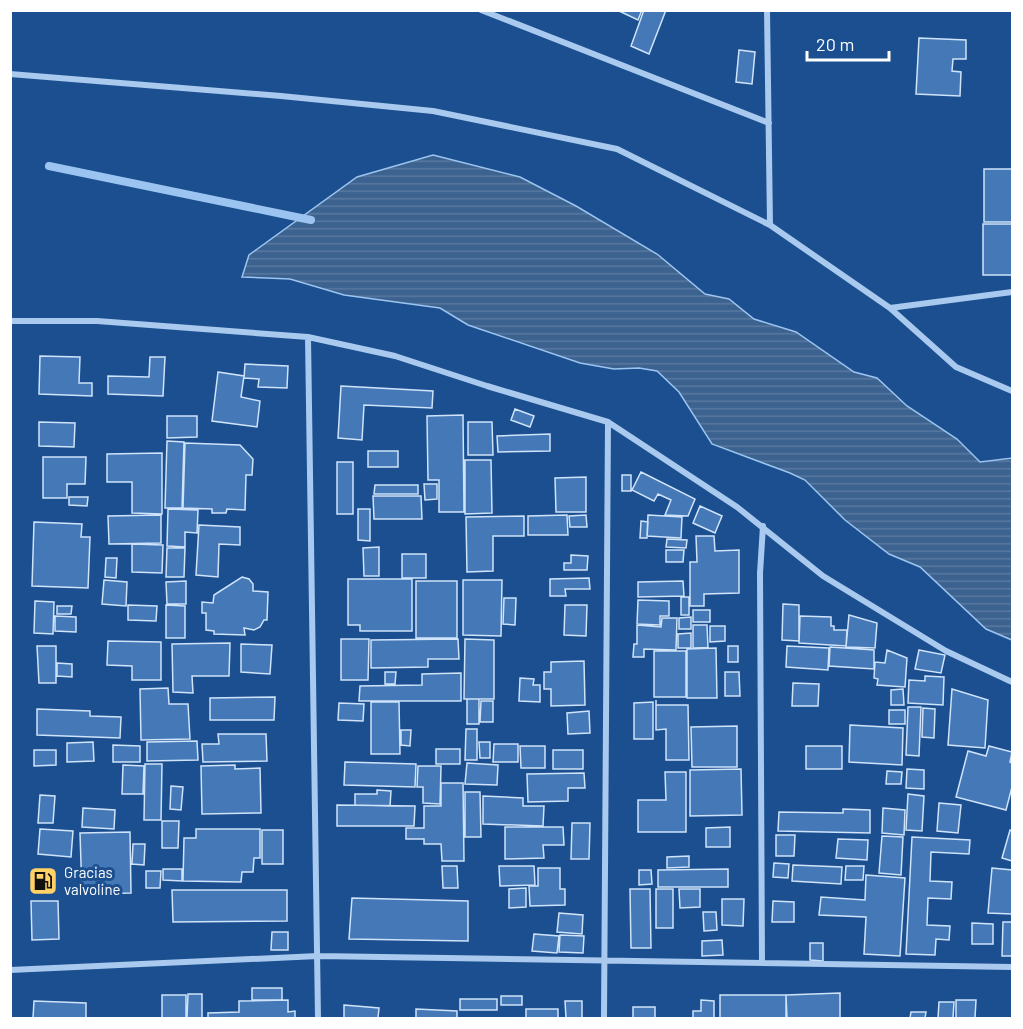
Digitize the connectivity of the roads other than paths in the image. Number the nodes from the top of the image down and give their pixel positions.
1 (481, 10) edge
2 (767, 10) edge
3 (10, 74) edge
4 (769, 123) junction
5 (770, 225) junction
6 (1012, 292) edge
7 (890, 308) junction
8 (10, 321) edge
9 (308, 338) junction
10 (1012, 391) edge
11 (608, 422) junction
12 (764, 526) junction
13 (1012, 682) edge
14 (318, 956) junction
15 (604, 961) junction
16 (762, 963) junction
17 (1012, 967) edge
18 (10, 970) edge
19 (318, 1018) edge
20 (604, 1018) edge

1 - 4 street
2 - 4 street
3 - 5 street
4 - 5 street
5 - 7 street
6 - 7 street
7 - 10 street
8 - 9 street
9 - 11 street
9 - 14 street
11 - 12 street
11 - 15 street
12 - 13 street
12 - 16 street
14 - 15 street
14 - 18 street
14 - 19 street
15 - 16 street
15 - 20 street
16 - 17 street

